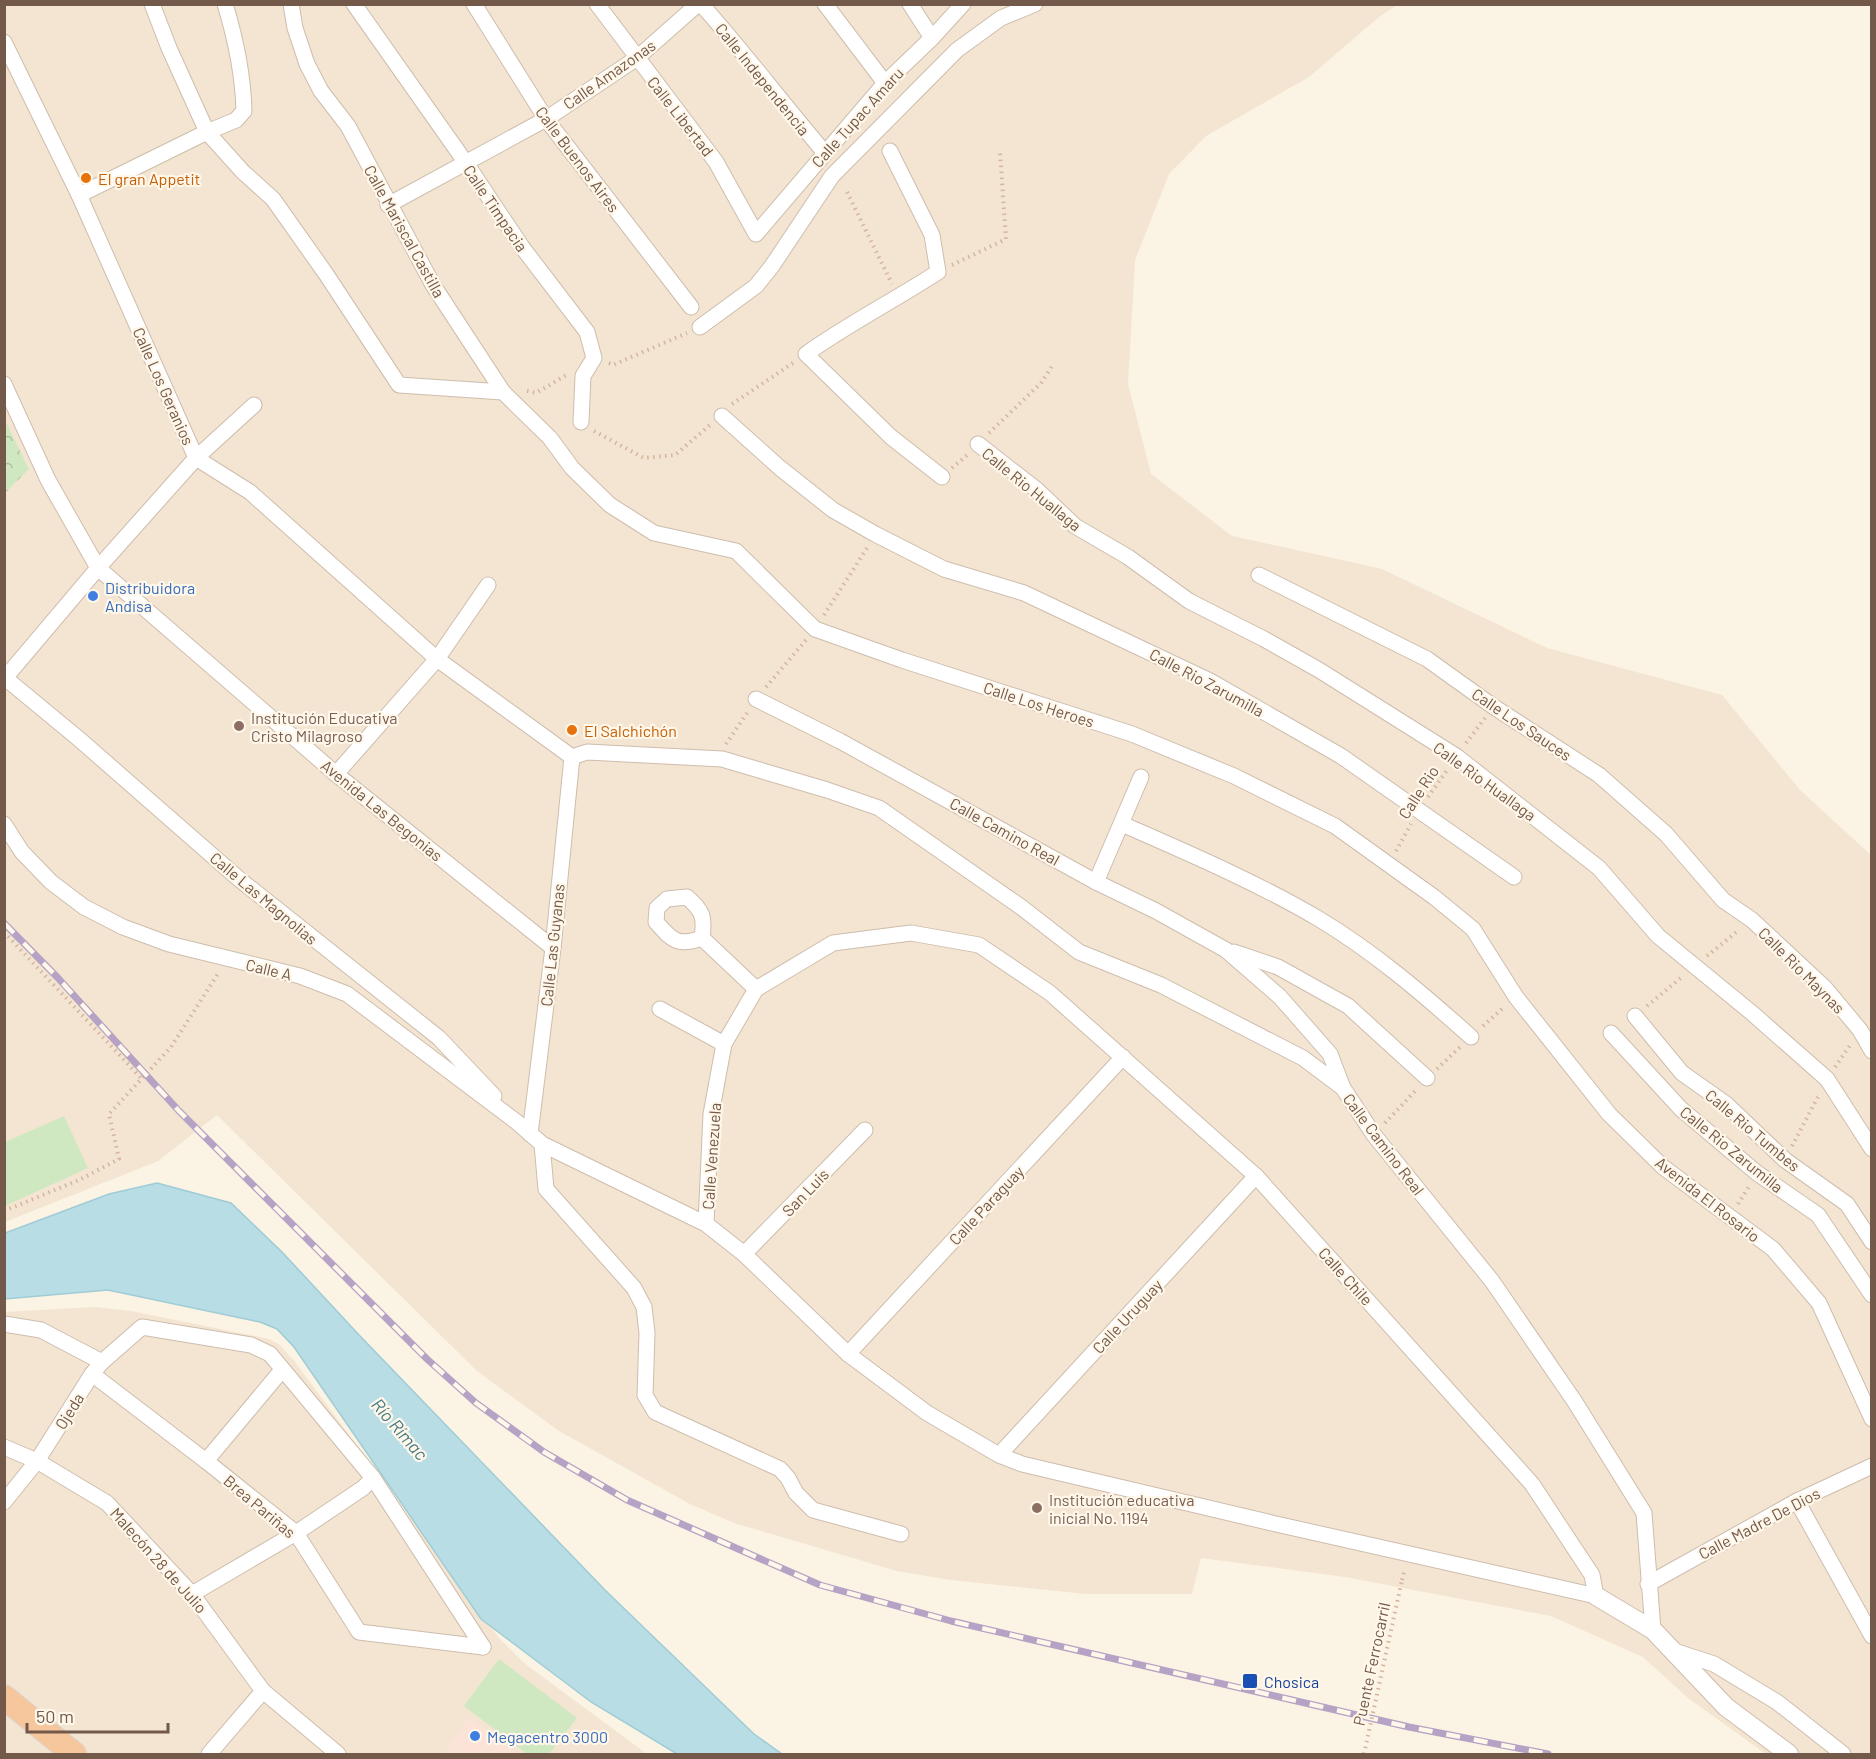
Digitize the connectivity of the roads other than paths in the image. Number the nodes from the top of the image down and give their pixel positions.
1 (152, 4) edge
2 (225, 4) edge
3 (291, 4) edge
4 (354, 4) edge
5 (474, 4) edge
6 (597, 4) edge
7 (700, 4) edge
8 (825, 4) edge
9 (910, 4) edge
10 (963, 4) edge
11 (1035, 4) edge
12 (932, 38) junction
13 (4, 42) edge
14 (637, 58) junction
15 (885, 83) junction
16 (546, 119) junction
17 (207, 132) junction
18 (890, 151) dead end
19 (825, 153) junction
20 (466, 163) junction
21 (79, 195) junction
22 (388, 205) junction
23 (756, 234) joint
24 (692, 307) dead end
25 (700, 327) dead end
26 (4, 384) edge
27 (503, 392) junction
28 (254, 405) dead end
29 (722, 416) road end
30 (581, 422) road end
31 (550, 438) joint
32 (978, 444) road end
33 (196, 458) junction
34 (942, 477) road end
35 (98, 568) junction
36 (1259, 575) dead end
37 (488, 585) dead end
38 (437, 659) junction
39 (5, 678) edge
40 (756, 699) road end
41 (572, 757) junction
42 (336, 774) junction
43 (1141, 777) dead end
44 (4, 824) edge
45 (1122, 824) junction
46 (1514, 877) dead end
47 (1096, 882) junction
48 (1752, 920) joint
49 (702, 938) dead end
50 (553, 948) junction
51 (1226, 950) junction
52 (756, 989) junction
53 (1050, 993) joint
54 (1516, 997) joint
55 (660, 1009) dead end
56 (1635, 1016) dead end
57 (1611, 1033) dead end
58 (1471, 1037) road end
59 (724, 1044) junction
60 (1872, 1051) edge
61 (1123, 1057) junction
62 (1427, 1078) road end
63 (1343, 1088) junction
64 (518, 1123) junction
65 (865, 1130) dead end
66 (536, 1139) junction
67 (1872, 1149) edge
68 (1256, 1176) junction
69 (706, 1224) junction
70 (1872, 1242) edge
71 (744, 1254) junction
72 (1872, 1295) edge
73 (4, 1324) edge
74 (848, 1354) junction
75 (97, 1368) junction
76 (282, 1370) junction
77 (1872, 1419) edge
78 (4, 1447) edge
79 (999, 1455) junction
80 (37, 1461) junction
81 (206, 1461) junction
82 (1872, 1466) edge
83 (373, 1478) junction
84 (1797, 1501) junction
85 (4, 1502) edge
86 (296, 1533) junction
87 (901, 1534) dead end
88 (1648, 1584) junction
89 (192, 1594) junction
90 (1596, 1596) junction
91 (1653, 1630) junction
92 (1872, 1636) edge
93 (1674, 1651) junction
94 (263, 1691) junction
95 (4, 1697) edge
96 (74, 1755) edge
97 (209, 1755) edge
98 (338, 1755) edge
99 (1789, 1755) edge
100 (1843, 1755) edge

1 - 17 street
2 - 17 street
3 - 22 street, Calle Mariscal Castilla
4 - 20 street, Calle Timpacia
5 - 16 street, Calle Buenos Aires
6 - 14 street, Calle Libertad
7 - 14 street, Calle Amazonas
7 - 19 street, Calle Independencia
8 - 15 street
9 - 12 street
10 - 12 street, Calle Tupac Amaru
11 - 25 street
12 - 15 street, Calle Tupac Amaru
13 - 21 street, Calle Los Geranios
14 - 16 street, Calle Amazonas
14 - 23 street, Calle Libertad
15 - 19 street, Calle Tupac Amaru
16 - 20 street, Calle Amazonas
16 - 24 street, Calle Buenos Aires
17 - 21 street
17 - 27 street
18 - 34 street
19 - 23 street, Calle Tupac Amaru
20 - 22 street, Calle Amazonas
20 - 30 street, Calle Timpacia
21 - 33 street, Calle Los Geranios
22 - 27 street, Calle Mariscal Castilla
26 - 35 street, Avenida Las Begonias
27 - 31 street, Calle Mariscal Castilla
28 - 33 street
29 - 46 street, Calle Rio Zarumilla
31 - 54 street, Calle Los Heroes
32 - 67 street, Calle Rio Huallaga
33 - 35 street
33 - 38 street, Calle Los Geranios
35 - 39 street
35 - 42 street, Avenida Las Begonias
36 - 48 street, Calle Los Sauces
37 - 38 street
38 - 41 street, Calle Los Geranios
38 - 42 street
39 - 64 street, Calle Las Magnolias
40 - 47 street, Calle Camino Real
41 - 50 street, Calle Las Guyanas
41 - 63 street
42 - 50 street, Avenida Las Begonias
43 - 45 street
44 - 64 street, Calle A
45 - 47 street
45 - 58 street
47 - 51 street, Calle Camino Real
48 - 60 street, Calle Rio Maynas
49 - 52 street
50 - 66 street, Calle Las Guyanas
51 - 62 street
51 - 63 street, Calle Camino Real
52 - 53 street, Calle Venezuela
52 - 59 street, Calle Venezuela
53 - 61 street, Calle Chile
54 - 77 street, Avenida El Rosario
55 - 59 street
56 - 70 street, Calle Rio Tumbes
57 - 72 street, Calle Rio Zarumilla
59 - 69 street, Calle Venezuela
61 - 68 street, Calle Chile
61 - 74 street, Calle Paraguay
63 - 88 street, Calle Camino Real
64 - 66 street, Calle A
65 - 71 street, San Luis
66 - 69 street, Calle A
66 - 87 street, Calle Las Guyanas
68 - 79 street, Calle Uruguay
68 - 90 street, Calle Chile
69 - 71 street, Calle A
71 - 74 street, Calle A
73 - 75 street, Brea Pariñas
74 - 79 street, Calle A
75 - 76 street, Ojeda
75 - 80 street, Ojeda
75 - 81 street, Brea Pariñas
76 - 81 street
76 - 83 street
78 - 80 street, Malecón 28 de Julio
79 - 90 street, Calle A
80 - 85 street, Ojeda
80 - 89 street, Malecón 28 de Julio
81 - 86 street, Brea Pariñas
82 - 84 street, Calle Madre De Dios
83 - 86 street
83 - 86 street, Brea Pariñas
84 - 88 street, Calle Madre De Dios
84 - 92 street
86 - 89 street
88 - 91 street, Calle Camino Real
89 - 94 street, Malecón 28 de Julio
90 - 91 street
91 - 93 street
93 - 99 street
93 - 100 street
94 - 97 street
94 - 98 street, Malecón 28 de Julio
95 - 96 highway

